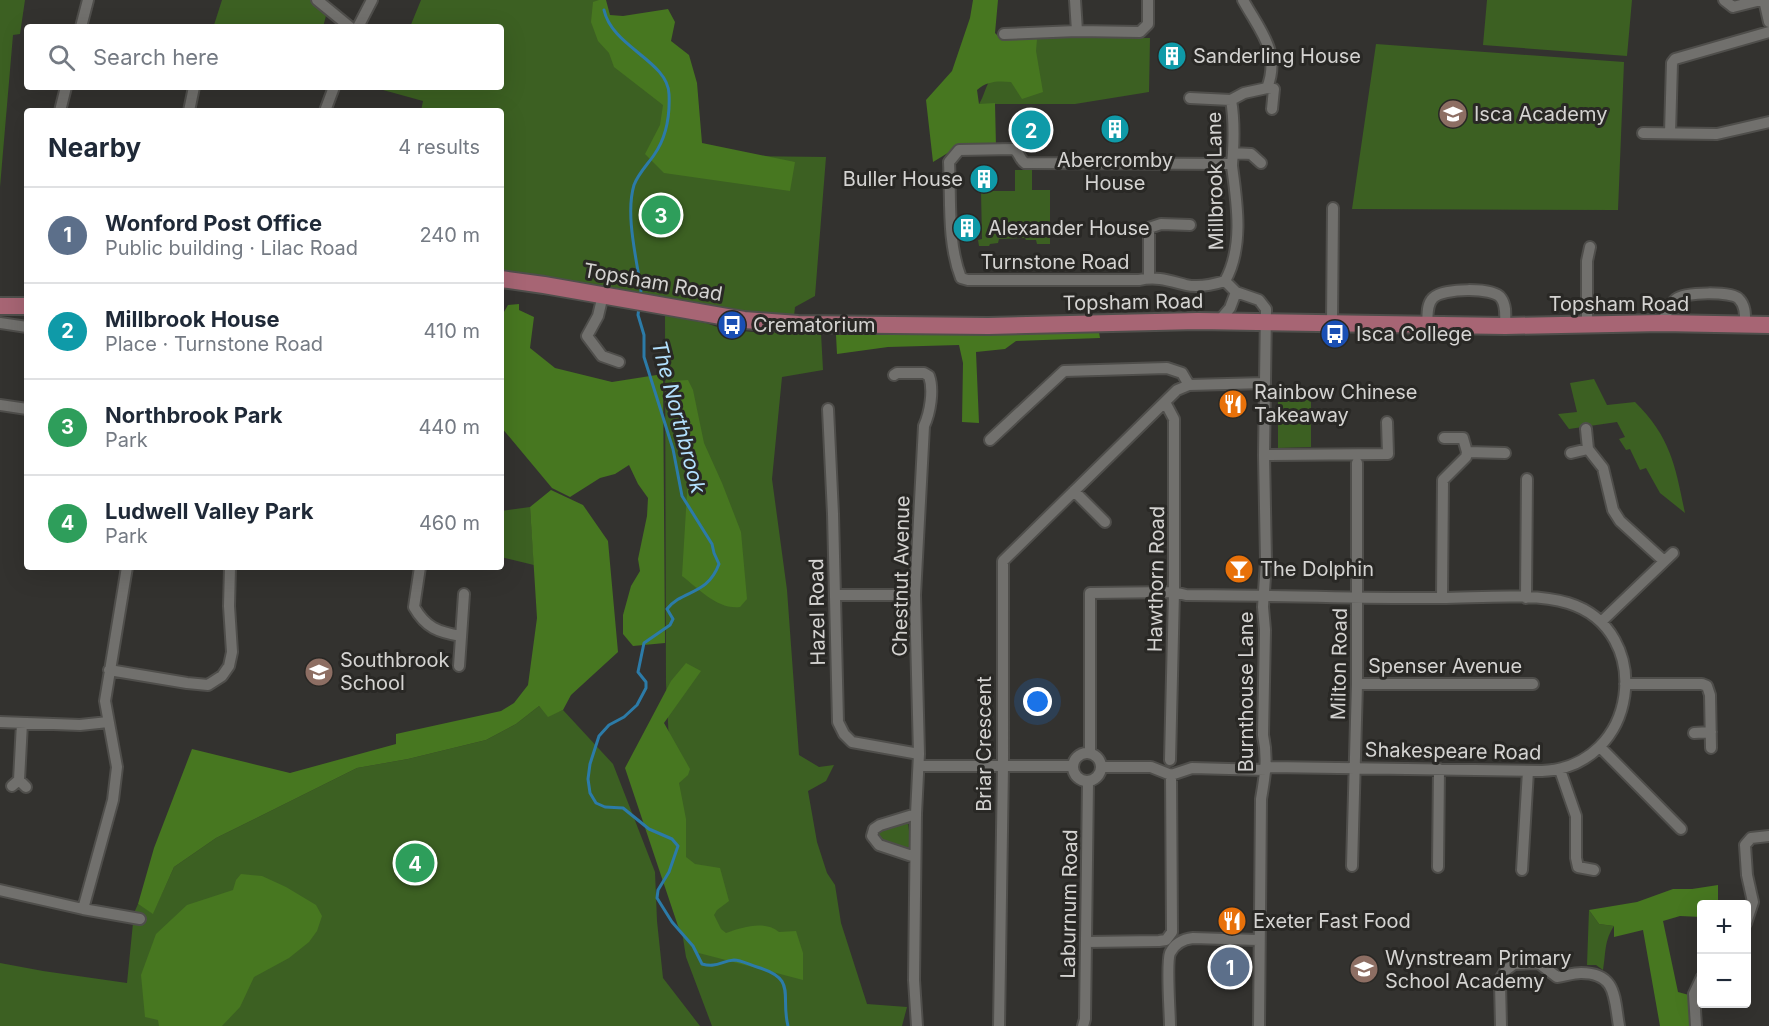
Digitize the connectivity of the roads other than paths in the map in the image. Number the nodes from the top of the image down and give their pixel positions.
1 (88, 0) edge
2 (316, 0) edge
3 (372, 0) edge
4 (1075, 0) edge
5 (1148, 0) edge
6 (1724, 0) edge
7 (1762, 0) edge
8 (1244, 1) edge
9 (1769, 22) edge
10 (82, 24) edge
11 (346, 24) edge
12 (360, 24) edge
13 (1077, 31) junction
14 (1769, 32) edge
15 (1004, 34) dead end
16 (1270, 88) junction
17 (65, 90) edge
18 (193, 90) edge
19 (333, 90) edge
20 (1190, 98) dead end
21 (1231, 100) junction
22 (61, 108) edge
23 (190, 108) edge
24 (326, 108) edge
25 (1272, 109) dead end
26 (1769, 122) edge
27 (1643, 133) dead end
28 (1670, 133) junction
29 (1232, 159) junction
30 (1261, 163) dead end
31 (1333, 208) dead end
32 (1190, 225) dead end
33 (1590, 247) dead end
34 (1149, 277) junction
35 (504, 279) edge
36 (1225, 281) junction
37 (1236, 292) junction
38 (603, 295) junction
39 (0, 306) edge
40 (24, 306) edge
41 (1219, 321) junction
42 (1266, 322) junction
43 (1332, 322) junction
44 (0, 323) edge
45 (1662, 323) junction
46 (1587, 324) junction
47 (1427, 325) junction
48 (1745, 325) junction
49 (1769, 325) edge
50 (1505, 326) junction
51 (24, 327) edge
52 (619, 362) dead end
53 (894, 375) dead end
54 (1265, 383) junction
55 (1190, 385) junction
56 (1165, 402) junction
57 (0, 405) edge
58 (24, 409) edge
59 (828, 409) dead end
60 (1387, 422) dead end
61 (1586, 429) dead end
62 (1444, 438) dead end
63 (990, 440) dead end
64 (1588, 450) junction
65 (1467, 452) junction
66 (1505, 453) dead end
67 (1571, 453) dead end
68 (1264, 455) junction
69 (1357, 462) dead end
70 (1527, 479) dead end
71 (1074, 491) junction
72 (1106, 522) dead end
73 (1673, 553) dead end
74 (1664, 561) junction
75 (127, 570) edge
76 (230, 570) edge
77 (420, 570) edge
78 (1174, 592) junction
79 (464, 594) dead end
80 (835, 595) junction
81 (915, 595) junction
82 (1263, 597) junction
83 (1358, 598) junction
84 (1442, 598) junction
85 (1526, 598) junction
86 (1601, 622) junction
87 (461, 636) junction
88 (459, 666) dead end
89 (110, 670) junction
90 (1357, 684) junction
91 (1533, 684) dead end
92 (1625, 684) junction
93 (0, 722) edge
94 (108, 722) junction
95 (22, 723) junction
96 (1712, 732) junction
97 (1694, 733) dead end
98 (1600, 747) junction
99 (1711, 748) dead end
100 (1090, 753) junction
101 (919, 760) junction
102 (1170, 760) dead end
103 (1003, 766) junction
104 (1072, 766) junction
105 (1102, 767) junction
106 (1266, 768) junction
107 (1354, 768) junction
108 (1439, 769) junction
109 (1560, 770) junction
110 (1528, 771) junction
111 (1171, 776) junction
112 (1088, 782) junction
113 (19, 784) dead end
114 (916, 814) junction
115 (1681, 829) dead end
116 (1769, 836) edge
117 (915, 857) junction
118 (1352, 866) dead end
119 (1438, 867) dead end
120 (1522, 870) dead end
121 (1594, 870) dead end
122 (0, 890) edge
123 (1751, 908) edge
124 (83, 909) junction
125 (140, 919) dead end
126 (1258, 940) junction
127 (1087, 942) junction
128 (1697, 987) edge
129 (917, 1026) edge
130 (999, 1026) edge
131 (1083, 1026) edge
132 (1170, 1026) edge
133 (1258, 1026) edge
134 (1501, 1026) edge
135 (1619, 1026) edge
136 (1696, 1026) edge

1 - 10 street
2 - 11 street
3 - 12 street
4 - 13 street
5 - 13 street
6 - 7 street
7 - 9 street
8 - 16 street
13 - 15 street
14 - 28 street
16 - 21 street, Millbrook Lane
16 - 25 street
17 - 22 street
18 - 23 street
19 - 24 street
20 - 21 street
21 - 29 street, Millbrook Lane
26 - 28 street
27 - 28 street
29 - 30 street, Turnstone Road
29 - 34 street, Turnstone Road
29 - 36 street, Millbrook Lane
31 - 43 street
32 - 34 street
33 - 46 street
34 - 36 street, Turnstone Road
35 - 38 main road, Topsham Road
36 - 37 street
37 - 41 street
37 - 42 street
38 - 41 main road, Topsham Road
38 - 52 street
39 - 40 main road
41 - 42 main road, Topsham Road
42 - 43 main road, Topsham Road
42 - 54 street, Burnthouse Lane
43 - 47 main road, Topsham Road
44 - 51 street
45 - 46 main road, Topsham Road
45 - 48 main road, Topsham Road
45 - 48 street
46 - 50 main road, Topsham Road
47 - 50 main road, Topsham Road
47 - 50 street
48 - 49 main road, Topsham Road
53 - 81 street, Chestnut Avenue
54 - 55 street
54 - 68 street, Burnthouse Lane
55 - 56 street, Briar Crescent
55 - 63 street
56 - 71 street, Briar Crescent
56 - 78 street, Hawthorn Road
57 - 58 street
59 - 80 street, Hazel Road
60 - 68 street
61 - 64 street
62 - 65 street
64 - 67 street
64 - 74 street
65 - 66 street
65 - 84 street
68 - 82 street, Burnthouse Lane
69 - 83 street, Milton Road
70 - 85 street
71 - 72 street
71 - 103 street, Briar Crescent
73 - 74 street
74 - 86 street
75 - 89 street
76 - 89 street
77 - 87 street
78 - 82 street, Shakespeare Road
78 - 100 street, Shakespeare Road
78 - 102 street, Hawthorn Road
79 - 87 street
80 - 81 street
80 - 101 street, Hazel Road
81 - 101 street, Chestnut Avenue
82 - 83 street, Shakespeare Road
82 - 106 street, Burnthouse Lane
83 - 84 street, Shakespeare Road
83 - 90 street, Milton Road
84 - 85 street, Shakespeare Road
85 - 86 street, Shakespeare Road
86 - 92 street, Shakespeare Road
87 - 88 street
89 - 94 street
90 - 91 street, Spenser Avenue
90 - 107 street, Milton Road
92 - 96 street
92 - 98 street, Shakespeare Road
93 - 95 street
94 - 95 street
94 - 124 street
95 - 113 street
96 - 97 street
96 - 99 street
98 - 109 street, Shakespeare Road
98 - 115 street
100 - 104 street
100 - 105 street
101 - 103 street, Hazel Road
101 - 114 street, Chestnut Avenue
103 - 104 street, Hazel Road
103 - 130 street, Briar Crescent
104 - 112 street
105 - 111 street
105 - 112 street
106 - 107 street, Shakespeare Road
106 - 111 street, Shakespeare Road
106 - 126 street, Burnthouse Lane
107 - 108 street, Shakespeare Road
107 - 118 street, Milton Road
108 - 110 street, Shakespeare Road
108 - 119 street
109 - 110 street, Shakespeare Road
109 - 121 street
110 - 120 street
111 - 127 street
112 - 127 street, Laburnum Road
114 - 117 street, Chestnut Avenue
114 - 117 street
116 - 123 street
117 - 129 street, Chestnut Avenue
122 - 124 street
124 - 125 street
126 - 132 street
126 - 133 street, Burnthouse Lane
127 - 131 street, Laburnum Road
128 - 136 street
134 - 135 street

